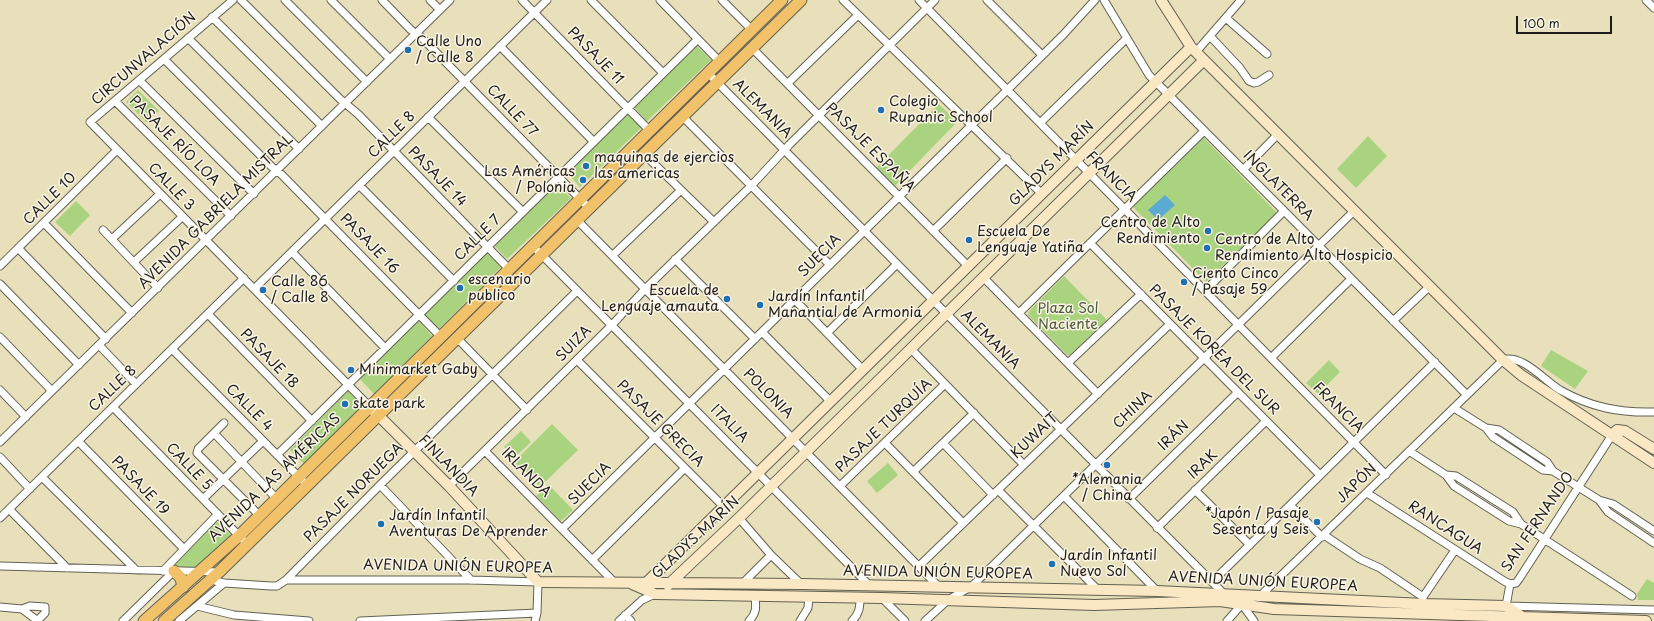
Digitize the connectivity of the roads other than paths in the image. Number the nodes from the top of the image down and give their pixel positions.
1 (232, 0) edge
2 (240, 0) edge
3 (285, 0) edge
4 (331, 0) edge
5 (382, 0) edge
6 (430, 0) edge
7 (450, 0) edge
8 (522, 0) edge
9 (547, 0) edge
10 (591, 0) edge
11 (660, 0) edge
12 (722, 0) edge
13 (782, 0) edge
14 (800, 0) edge
15 (843, 0) edge
16 (918, 0) edge
17 (935, 0) edge
18 (987, 0) edge
19 (1095, 0) edge
20 (1104, 0) edge
21 (1161, 0) edge
22 (1241, 0) edge
23 (1646, 0) edge
24 (927, 8) junction
25 (1654, 8) edge
26 (440, 10) junction
27 (534, 13) junction
28 (858, 15) junction
29 (212, 17) junction
30 (1226, 18) junction
31 (752, 30) junction
32 (416, 33) junction
33 (1210, 36) junction
34 (188, 38) junction
35 (698, 39) junction
36 (1126, 39) junction
37 (500, 46) junction
38 (889, 46) junction
39 (752, 48) junction
40 (1194, 50) junction
41 (1267, 54) dead end
42 (1042, 56) junction
43 (164, 59) junction
44 (390, 60) junction
45 (1204, 60) junction
46 (720, 62) junction
47 (663, 73) junction
48 (708, 73) junction
49 (1269, 75) dead end
50 (139, 80) junction
51 (465, 81) junction
52 (367, 82) junction
53 (717, 82) junction
54 (1156, 82) junction
55 (788, 83) junction
56 (1007, 90) junction
57 (1169, 95) junction
58 (115, 101) junction
59 (346, 103) junction
60 (628, 108) junction
61 (819, 115) junction
62 (682, 116) junction
63 (428, 117) junction
64 (90, 122) joint
65 (1040, 123) junction
66 (972, 125) junction
67 (322, 126) junction
68 (650, 131) junction
69 (1204, 131) junction
70 (1278, 134) junction
71 (594, 142) junction
72 (299, 149) junction
73 (117, 150) junction
74 (784, 150) junction
75 (394, 151) junction
76 (644, 154) junction
77 (1006, 158) junction
78 (1076, 160) junction
79 (1243, 170) junction
80 (277, 171) junction
81 (1089, 173) junction
82 (558, 177) junction
83 (359, 185) junction
84 (752, 185) junction
85 (681, 190) junction
86 (160, 194) junction
87 (254, 194) junction
88 (1042, 194) junction
89 (899, 196) junction
90 (580, 199) junction
91 (589, 208) junction
92 (1124, 209) junction
93 (1284, 211) junction
94 (1354, 211) junction
95 (522, 212) junction
96 (231, 216) junction
97 (182, 217) junction
98 (325, 219) junction
99 (577, 220) junction
100 (714, 222) junction
101 (44, 223) junction
102 (103, 230) dead end
103 (864, 231) junction
104 (933, 231) junction
105 (112, 239) junction
106 (206, 240) junction
107 (1090, 243) junction
108 (533, 246) junction
109 (1319, 246) junction
110 (487, 247) junction
111 (18, 248) junction
112 (292, 252) junction
113 (542, 255) junction
114 (613, 255) junction
115 (675, 259) junction
116 (134, 262) junction
117 (830, 264) junction
118 (897, 264) junction
119 (0, 266) edge
120 (968, 266) junction
121 (509, 269) junction
122 (983, 277) junction
123 (244, 278) junction
124 (1352, 279) junction
125 (454, 281) junction
126 (0, 284) edge
127 (1430, 286) junction
128 (158, 288) junction
129 (254, 288) junction
130 (645, 289) junction
131 (577, 291) junction
132 (1205, 291) junction
133 (1141, 294) junction
134 (795, 300) junction
135 (933, 301) junction
136 (132, 313) junction
137 (1019, 313) junction
138 (208, 314) junction
139 (946, 314) junction
140 (420, 315) junction
141 (1393, 321) junction
142 (1170, 324) junction
143 (612, 325) junction
144 (1238, 325) junction
145 (762, 332) junction
146 (827, 333) junction
147 (441, 336) junction
148 (0, 337) edge
149 (457, 338) junction
150 (106, 339) junction
151 (754, 339) junction
152 (99, 345) junction
153 (385, 348) junction
154 (172, 349) junction
155 (910, 349) junction
156 (1204, 358) junction
157 (1271, 358) junction
158 (577, 360) junction
159 (1503, 360) junction
160 (1435, 362) junction
161 (1068, 363) junction
162 (79, 365) junction
163 (725, 369) junction
164 (863, 370) junction
165 (492, 374) junction
166 (136, 384) junction
167 (945, 384) junction
168 (349, 385) junction
169 (0, 390) edge
170 (52, 391) junction
171 (1238, 392) junction
172 (1098, 394) junction
173 (1467, 395) junction
174 (831, 402) junction
175 (689, 404) junction
176 (370, 406) junction
177 (113, 407) junction
178 (1454, 408) junction
179 (527, 410) junction
180 (1654, 412) edge
181 (974, 413) junction
182 (378, 415) junction
183 (26, 417) junction
184 (312, 421) junction
185 (1266, 421) junction
186 (224, 423) dead end
187 (1060, 430) junction
188 (214, 434) junction
189 (1612, 435) junction
190 (655, 438) junction
191 (793, 439) junction
192 (263, 441) junction
193 (0, 442) edge
194 (78, 442) junction
195 (1353, 442) junction
196 (885, 443) junction
197 (943, 443) junction
198 (485, 450) junction
199 (1654, 450) edge
200 (414, 451) junction
201 (1410, 451) junction
202 (806, 452) junction
203 (278, 456) junction
204 (0, 457) edge
205 (241, 462) junction
206 (1654, 463) edge
207 (1024, 465) junction
208 (1095, 465) junction
209 (685, 468) junction
210 (913, 472) junction
211 (758, 473) junction
212 (1386, 474) junction
213 (1320, 475) junction
214 (42, 476) junction
215 (298, 477) junction
216 (223, 479) junction
217 (306, 485) junction
218 (380, 485) junction
219 (449, 486) junction
220 (771, 486) junction
221 (840, 486) junction
222 (1579, 487) junction
223 (30, 489) junction
224 (1195, 490) junction
225 (996, 492) junction
226 (1367, 493) junction
227 (1064, 496) junction
228 (276, 498) junction
229 (203, 499) junction
230 (1129, 499) junction
231 (1599, 500) junction
232 (1290, 505) junction
233 (724, 507) junction
234 (9, 509) junction
235 (218, 514) junction
236 (259, 515) junction
237 (0, 518) edge
238 (739, 518) junction
239 (963, 524) junction
240 (1033, 526) junction
241 (1157, 528) junction
242 (562, 529) junction
243 (1654, 531) edge
244 (239, 536) junction
245 (1323, 536) junction
246 (1545, 539) junction
247 (1654, 543) edge
248 (247, 544) junction
249 (1250, 545) junction
250 (184, 549) junction
251 (1455, 550) junction
252 (771, 555) junction
253 (592, 560) junction
254 (0, 566) edge
255 (919, 566) junction
256 (67, 568) junction
257 (136, 570) junction
258 (168, 571) junction
259 (200, 571) junction
260 (219, 572) junction
261 (211, 580) junction
262 (286, 580) junction
263 (470, 580) junction
264 (538, 582) junction
265 (1212, 582) junction
266 (224, 583) junction
267 (615, 583) junction
268 (670, 583) junction
269 (742, 584) junction
270 (801, 584) junction
271 (1510, 584) junction
272 (870, 586) junction
273 (972, 586) junction
274 (183, 587) junction
275 (939, 587) junction
276 (202, 588) junction
277 (1098, 590) junction
278 (644, 591) junction
279 (1157, 591) junction
280 (655, 594) junction
281 (1223, 594) junction
282 (756, 596) junction
283 (1261, 596) junction
284 (1632, 596) dead end
285 (809, 597) junction
286 (860, 598) junction
287 (882, 598) junction
288 (948, 600) junction
289 (1423, 600) junction
290 (1242, 604) junction
291 (197, 606) junction
292 (1506, 606) junction
293 (0, 607) edge
294 (22, 609) junction
295 (1653, 610) edge
296 (537, 613) junction
297 (234, 615) junction
298 (625, 615) junction
299 (494, 618) edge
300 (1524, 618) junction
301 (452, 619) edge
302 (376, 620) edge
303 (411, 620) edge
304 (38, 621) edge
305 (123, 621) edge
306 (144, 621) edge
307 (164, 621) edge
308 (178, 621) edge
309 (244, 621) edge
310 (309, 621) edge
311 (360, 621) edge
312 (535, 621) edge
313 (619, 621) edge
314 (631, 621) edge
315 (749, 621) edge
316 (800, 621) edge
317 (852, 621) edge
318 (905, 621) edge
319 (926, 621) edge
320 (1227, 621) edge
321 (1254, 621) edge
322 (1646, 621) edge
323 (1650, 621) edge

1 - 29 street, CIRCUNVALACIÓN
2 - 59 street, PASAJE 14
3 - 52 street
4 - 44 street
5 - 32 street
6 - 26 street
7 - 26 street, AVENIDA GABRIELA MISTRAL
8 - 27 street, PASAJE 11
9 - 27 street, CALLE 8
10 - 47 street
11 - 35 street
12 - 31 street
13 - 31 main road, AVENIDA LAS AMÉRICAS
14 - 39 main road, AVENIDA LAS AMÉRICAS
15 - 28 street
16 - 24 street, FRANCIA
17 - 24 street, SUIZA
18 - 42 street
19 - 42 street, SUECIA
20 - 36 street, INGLATERRA
21 - 40 street
22 - 30 street
23 - 25 street
24 - 38 street, SUIZA
24 - 56 street, FRANCIA
26 - 32 street, AVENIDA GABRIELA MISTRAL
27 - 37 street, CALLE 8
27 - 60 street, PASAJE 11
28 - 38 street
28 - 55 street
29 - 34 street, CIRCUNVALACIÓN
29 - 67 street
30 - 33 street
30 - 41 street
31 - 46 main road, AVENIDA LAS AMÉRICAS
32 - 44 street, AVENIDA GABRIELA MISTRAL
32 - 51 street, CALLE 77
33 - 40 street
33 - 49 street
34 - 43 street, CIRCUNVALACIÓN
34 - 72 street
35 - 46 street
35 - 47 street, CALLE 7
36 - 54 street, INGLATERRA
36 - 65 street
37 - 51 street, CALLE 8
37 - 71 street
38 - 61 street, SUIZA
38 - 66 street
39 - 53 main road, AVENIDA LAS AMÉRICAS
39 - 55 street, PASAJE ESPAÑA
40 - 45 street
40 - 54 street, GLADYS MARÍN
42 - 56 street, SUECIA
43 - 50 street, CIRCUNVALACIÓN
43 - 80 street, PASAJE 16
44 - 52 street, AVENIDA GABRIELA MISTRAL
45 - 57 street, GLADYS MARÍN
45 - 70 street
46 - 48 main road, AVENIDA LAS AMÉRICAS
47 - 60 street, CALLE 7
48 - 53 street, ALEMANIA
48 - 68 main road, AVENIDA LAS AMÉRICAS
50 - 58 street, CIRCUNVALACIÓN
50 - 87 street
51 - 63 street, CALLE 8
51 - 82 street, CALLE 77
52 - 59 street, AVENIDA GABRIELA MISTRAL
53 - 62 main road, AVENIDA LAS AMÉRICAS
53 - 74 street, ALEMANIA
54 - 57 street, INGLATERRA
54 - 78 street, GLADYS MARÍN
55 - 61 street, PASAJE ESPAÑA
56 - 65 street, FRANCIA
56 - 66 street, SUECIA
57 - 69 street, INGLATERRA
57 - 81 street, GLADYS MARÍN
58 - 64 street, CIRCUNVALACIÓN
58 - 96 street, PASAJE RÍO LOA
59 - 67 street, AVENIDA GABRIELA MISTRAL
59 - 75 street, PASAJE 14
60 - 68 street, PASAJE 11
60 - 71 street, CALLE 7
61 - 74 street, SUIZA
61 - 89 street, PASAJE ESPAÑA
62 - 76 main road, AVENIDA LAS AMÉRICAS
62 - 84 street
63 - 75 street, CALLE 8
63 - 95 street
64 - 73 street, CALLE 3
65 - 78 street, FRANCIA
66 - 77 street
66 - 89 street, SUECIA
67 - 72 street, AVENIDA GABRIELA MISTRAL
68 - 90 main road, AVENIDA LAS AMÉRICAS
69 - 79 street, INGLATERRA
69 - 92 street
70 - 79 street
70 - 94 street
71 - 82 street, CALLE 7
72 - 80 street, AVENIDA GABRIELA MISTRAL
73 - 86 street, CALLE 3
73 - 101 street, CALLE 10
74 - 84 street, SUIZA
74 - 103 street, ALEMANIA
75 - 83 street, CALLE 8
75 - 110 street, PASAJE 14
76 - 85 street
76 - 91 main road, AVENIDA LAS AMÉRICAS
77 - 88 street
77 - 104 street
78 - 81 street, FRANCIA
78 - 88 street, GLADYS MARÍN
79 - 93 street, INGLATERRA
80 - 87 street, AVENIDA GABRIELA MISTRAL
80 - 98 street, PASAJE 16
81 - 92 street, FRANCIA
81 - 122 street, GLADYS MARÍN
82 - 90 street, CALLE 77
82 - 95 street, CALLE 7
83 - 98 street, CALLE 8
83 - 125 street
84 - 100 street, SUIZA
84 - 117 street
85 - 100 street
85 - 114 street
86 - 97 street, CALLE 3
86 - 105 street
87 - 96 street, AVENIDA GABRIELA MISTRAL
88 - 120 street, GLADYS MARÍN
89 - 103 street, SUECIA
89 - 104 street, PASAJE ESPAÑA
90 - 91 street, CALLE 77
90 - 108 main road, AVENIDA LAS AMÉRICAS
91 - 99 main road, AVENIDA LAS AMÉRICAS
92 - 107 street
92 - 132 street, FRANCIA
93 - 109 street, INGLATERRA
93 - 132 street
94 - 109 street, CHINA
94 - 127 street
95 - 110 street, CALLE 7
96 - 106 street, AVENIDA GABRIELA MISTRAL
97 - 106 street, CALLE 3
97 - 116 street
98 - 112 street, CALLE 8
98 - 140 street, PASAJE 16
99 - 113 main road, AVENIDA LAS AMÉRICAS
99 - 114 street, POLONIA
100 - 115 street, SUIZA
101 - 111 street, CALLE 10
101 - 136 street
102 - 105 street
103 - 117 street, SUECIA
103 - 118 street, ALEMANIA
104 - 120 street, PASAJE ESPAÑA
105 - 116 street
106 - 123 street, CALLE 3
106 - 128 street, AVENIDA GABRIELA MISTRAL
107 - 133 street, PASAJE KOREA DEL SUR
107 - 137 street
108 - 113 street, ITALIA
108 - 121 main road, AVENIDA LAS AMÉRICAS
109 - 124 street, INGLATERRA
109 - 144 street, CHINA
110 - 121 street, PASAJE 14
110 - 125 street, CALLE 7
111 - 119 street, CALLE 10
111 - 150 street
112 - 129 street, CALLE 8
112 - 153 street
113 - 131 street, ITALIA
113 - 149 main road, AVENIDA LAS AMÉRICAS
114 - 130 street, POLONIA
115 - 130 street, SUIZA
115 - 151 street
116 - 128 street
117 - 134 street, SUECIA
118 - 135 street, ALEMANIA
118 - 146 street
120 - 135 street, GLADYS MARÍN
121 - 147 main road, AVENIDA LAS AMÉRICAS
122 - 137 street
122 - 139 street, GLADYS MARÍN
123 - 129 street, CALLE 3
123 - 138 street, CALLE 8
124 - 141 street, INGLATERRA
124 - 157 street
125 - 140 street, CALLE 7
126 - 162 street
127 - 141 street
127 - 159 street
128 - 136 street, AVENIDA GABRIELA MISTRAL
129 - 168 street, CALLE 3
130 - 143 street, SUIZA
130 - 163 street, POLONIA
131 - 143 street, ITALIA
131 - 165 street, PASAJE NORUEGA
132 - 144 street, FRANCIA
133 - 142 street, PASAJE KOREA DEL SUR
133 - 161 street
134 - 145 street, SUECIA
134 - 146 street
135 - 139 street, ALEMANIA
135 - 164 street, GLADYS MARÍN
136 - 150 street, AVENIDA GABRIELA MISTRAL
137 - 161 street
138 - 154 street, CALLE 8
138 - 184 street, PASAJE 18
139 - 155 street, GLADYS MARÍN
139 - 187 street, ALEMANIA
140 - 147 street, PASAJE 16
140 - 153 street, CALLE 7
141 - 160 street, INGLATERRA
142 - 156 street, PASAJE KOREA DEL SUR
142 - 172 street, KUWAIT
143 - 158 street, SUIZA
143 - 175 street, ITALIA
144 - 156 street, CHINA
144 - 157 street, FRANCIA
145 - 151 street, SUECIA
145 - 174 street
146 - 164 street
147 - 176 main road, AVENIDA LAS AMÉRICAS
148 - 170 street
149 - 165 street
149 - 182 main road, AVENIDA LAS AMÉRICAS
150 - 152 street, AVENIDA GABRIELA MISTRAL
151 - 163 street, SUECIA
152 - 162 street, AVENIDA GABRIELA MISTRAL
152 - 166 street
153 - 168 street, CALLE 7
154 - 166 street, CALLE 8
154 - 192 street, CALLE 4
155 - 167 street
155 - 202 street, GLADYS MARÍN
156 - 171 street, PASAJE KOREA DEL SUR
156 - 208 street, CHINA
157 - 195 street, FRANCIA
158 - 179 street, SUIZA
158 - 190 street, PASAJE GRECIA
159 - 173 street, JAPÓN
159 - 180 street
159 - 189 street
160 - 173 street, INGLATERRA
160 - 195 street
161 - 172 street
162 - 170 street, AVENIDA GABRIELA MISTRAL
163 - 175 street, SUECIA
163 - 191 street, POLONIA
164 - 174 street, GLADYS MARÍN
165 - 179 street
165 - 200 street, PASAJE NORUEGA
166 - 177 street, CALLE 8
167 - 181 street
167 - 196 street, PASAJE TURQUÍA
168 - 176 street, CALLE 3
168 - 184 street, CALLE 7
169 - 183 street
170 - 183 street, AVENIDA GABRIELA MISTRAL
171 - 185 street, PASAJE KOREA DEL SUR
171 - 230 street, IRÁN
172 - 187 street, KUWAIT
173 - 178 street, JAPÓN
174 - 191 street, GLADYS MARÍN
175 - 190 street, SUECIA
175 - 211 street, ITALIA
176 - 182 street, FINLANDIA
176 - 215 main road, AVENIDA LAS AMÉRICAS
177 - 194 street, CALLE 8
177 - 229 street, CALLE 5
178 - 201 street, JAPÓN
178 - 222 street
179 - 198 street, SUIZA
181 - 197 street
181 - 207 street
182 - 200 street, FINLANDIA
182 - 217 main road, AVENIDA LAS AMÉRICAS
183 - 193 street, AVENIDA GABRIELA MISTRAL
184 - 203 street, CALLE 7
185 - 213 street, PASAJE KOREA DEL SUR
185 - 224 street, IRAK
186 - 188 street
187 - 207 street, KUWAIT
187 - 208 street, ALEMANIA
188 - 205 street
188 - 216 street
189 - 199 street
189 - 206 street
189 - 222 street, SAN FERNANDO
190 - 209 street, PASAJE GRECIA
190 - 242 street, SUECIA
191 - 202 street, POLONIA
191 - 211 street, GLADYS MARÍN
192 - 203 street, CALLE 4
192 - 205 street
194 - 214 street, CALLE 8
194 - 250 street, PASAJE 19
195 - 212 street, FRANCIA
195 - 213 street
196 - 210 street
196 - 221 street, PASAJE TURQUÍA
197 - 210 street
197 - 225 street
198 - 219 street, SUIZA
198 - 242 street, IRLANDA
200 - 218 street, PASAJE NORUEGA
200 - 219 street, FINLANDIA
201 - 212 street, JAPÓN
201 - 246 street
202 - 220 street, GLADYS MARÍN
202 - 221 street, POLONIA
203 - 215 street, CALLE 4
204 - 223 street
205 - 216 street
205 - 228 street
207 - 225 street, KUWAIT
208 - 227 street, CHINA
208 - 230 street, ALEMANIA
209 - 233 street, PASAJE GRECIA
209 - 253 street
210 - 239 street
211 - 220 street, ITALIA
211 - 233 street, GLADYS MARÍN
212 - 226 street, JAPÓN
213 - 232 street
214 - 223 street, CALLE 8
214 - 257 street
215 - 217 street, CALLE 4
215 - 228 main road, AVENIDA LAS AMÉRICAS
216 - 229 street
216 - 236 street
217 - 248 main road, AVENIDA LAS AMÉRICAS
218 - 262 street, PASAJE NORUEGA
218 - 263 street
219 - 264 street, FINLANDIA
220 - 238 street, GLADYS MARÍN
220 - 272 street, ITALIA
221 - 255 street, POLONIA
222 - 231 street
222 - 246 street, SAN FERNANDO
223 - 234 street, CALLE 8
224 - 241 street, IRAK
224 - 249 street
225 - 239 street, KUWAIT
225 - 240 street
226 - 245 street, JAPÓN
226 - 251 street, RANCAGUA
227 - 240 street, CHINA
227 - 279 street
228 - 236 main road, AVENIDA LAS AMÉRICAS
229 - 235 street, CALLE 5
230 - 241 street, ALEMANIA
231 - 243 street
231 - 247 street
232 - 245 street
232 - 249 street
233 - 278 street, GLADYS MARÍN
234 - 237 street, CALLE 8
234 - 256 street
235 - 244 street, CALLE 5
235 - 250 street
236 - 244 main road, AVENIDA LAS AMÉRICAS
238 - 252 street
238 - 268 street, GLADYS MARÍN
239 - 255 street, KUWAIT
240 - 273 street, CHINA
240 - 277 street
241 - 265 street, ALEMANIA
242 - 253 street, IRLANDA
244 - 248 street, CALLE 5
244 - 259 main road, AVENIDA LAS AMÉRICAS
245 - 283 street, JAPÓN
245 - 289 street
246 - 271 street, SAN FERNANDO
246 - 284 street
248 - 260 main road, AVENIDA LAS AMÉRICAS
249 - 265 street
250 - 258 street
251 - 271 street, RANCAGUA
251 - 289 street
252 - 269 street
252 - 270 street
253 - 267 street, IRLANDA
254 - 256 street
255 - 275 street, POLONIA
256 - 257 street
257 - 258 street
258 - 259 street
258 - 274 main road
258 - 305 street
259 - 260 street
259 - 274 main road, AVENIDA LAS AMÉRICAS
259 - 276 street
260 - 261 main road, AVENIDA LAS AMÉRICAS
261 - 266 street
261 - 276 main road, AVENIDA LAS AMÉRICAS
262 - 263 street, AVENIDA UNIÓN EUROPEA
262 - 266 street
263 - 264 street, AVENIDA UNIÓN EUROPEA
264 - 267 street, AVENIDA UNIÓN EUROPEA
264 - 296 street
265 - 281 street, ALEMANIA
266 - 291 street
267 - 278 street, AVENIDA UNIÓN EUROPEA
268 - 269 street, AVENIDA UNIÓN EUROPEA
268 - 278 street, AVENIDA UNIÓN EUROPEA
268 - 280 street, GLADYS MARÍN
269 - 270 street, AVENIDA UNIÓN EUROPEA
270 - 272 street, AVENIDA UNIÓN EUROPEA
271 - 292 street, SAN FERNANDO
272 - 275 street, AVENIDA UNIÓN EUROPEA
272 - 287 street, ITALIA
273 - 275 street, AVENIDA UNIÓN EUROPEA
273 - 277 street, AVENIDA UNIÓN EUROPEA
273 - 288 street, CHINA
274 - 306 main road, AVENIDA LAS AMÉRICAS
276 - 307 main road, AVENIDA LAS AMÉRICAS
277 - 279 street, AVENIDA UNIÓN EUROPEA
278 - 280 street, AVENIDA UNIÓN EUROPEA
278 - 298 street
279 - 281 street, AVENIDA UNIÓN EUROPEA
280 - 282 street, AVENIDA UNIÓN EUROPEA
281 - 283 street, AVENIDA UNIÓN EUROPEA
281 - 290 street, ALEMANIA
282 - 285 street, AVENIDA UNIÓN EUROPEA
282 - 315 street
283 - 289 street, AVENIDA UNIÓN EUROPEA
283 - 290 street, JAPÓN
285 - 286 street, AVENIDA UNIÓN EUROPEA
285 - 316 street
286 - 287 street, AVENIDA UNIÓN EUROPEA
286 - 317 street
287 - 288 street, AVENIDA UNIÓN EUROPEA
287 - 318 street, ITALIA
288 - 290 street, AVENIDA UNIÓN EUROPEA
288 - 319 street, CHINA
289 - 292 street, AVENIDA UNIÓN EUROPEA
290 - 300 street, AVENIDA UNIÓN EUROPEA
290 - 320 street, JAPÓN
290 - 321 street, ALEMANIA
291 - 297 street
291 - 308 street
292 - 295 street, AVENIDA UNIÓN EUROPEA
292 - 300 street
293 - 294 street
294 - 304 street
294 - 304 street
295 - 323 street
296 - 299 street
296 - 312 street
297 - 309 street
297 - 310 street
298 - 313 street
298 - 314 street
299 - 301 street
300 - 322 street, AVENIDA UNIÓN EUROPEA
301 - 303 street
302 - 303 street
302 - 311 street

